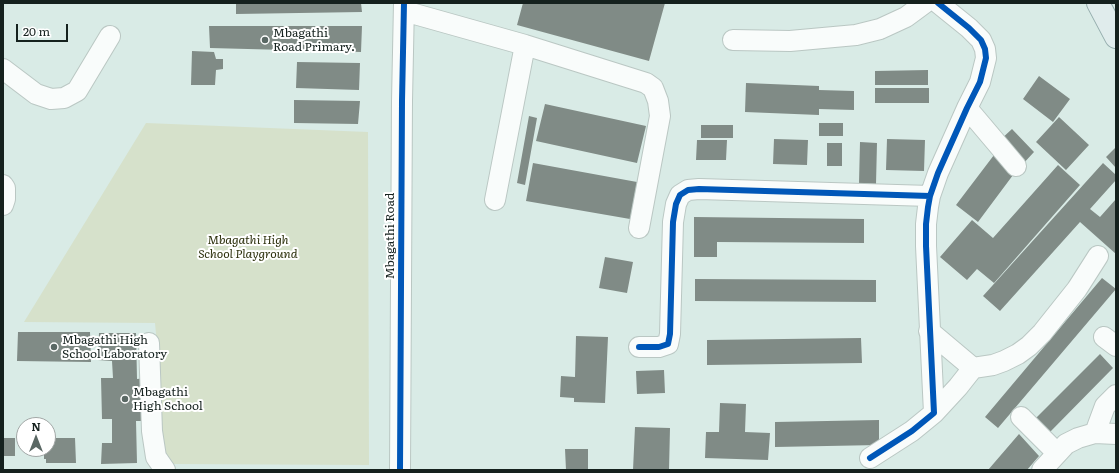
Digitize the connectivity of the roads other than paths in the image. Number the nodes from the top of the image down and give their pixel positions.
1 (924, 3) edge
2 (938, 3) edge
3 (1098, 3) edge
4 (404, 7) edge
5 (110, 36) dead end
6 (1116, 37) edge
7 (733, 40) dead end
8 (524, 46) junction
9 (3, 69) edge
10 (967, 108) junction
11 (1016, 166) dead end
12 (3, 184) edge
13 (930, 196) junction
14 (496, 200) dead end
15 (3, 205) edge
16 (639, 228) dead end
17 (1098, 256) dead end
18 (929, 331) junction
19 (149, 343) dead end
20 (639, 347) dead end
21 (973, 368) junction
22 (1116, 395) edge
23 (934, 413) junction
24 (1021, 417) dead end
25 (1095, 433) junction
26 (1116, 434) edge
27 (1057, 453) junction
28 (870, 458) dead end
29 (165, 470) edge
30 (400, 470) edge
31 (1042, 470) edge

1 - 7 street
2 - 10 street
3 - 6 main road
4 - 8 street
4 - 30 street, Mbagathi Road
5 - 9 street
8 - 14 street
8 - 16 street
10 - 11 street
10 - 13 street
12 - 15 street
13 - 18 street
13 - 20 street
17 - 21 street
18 - 21 street
18 - 23 street
19 - 29 street
21 - 23 street
22 - 25 street
23 - 28 street
24 - 27 street
25 - 26 street
25 - 27 street
27 - 31 street

